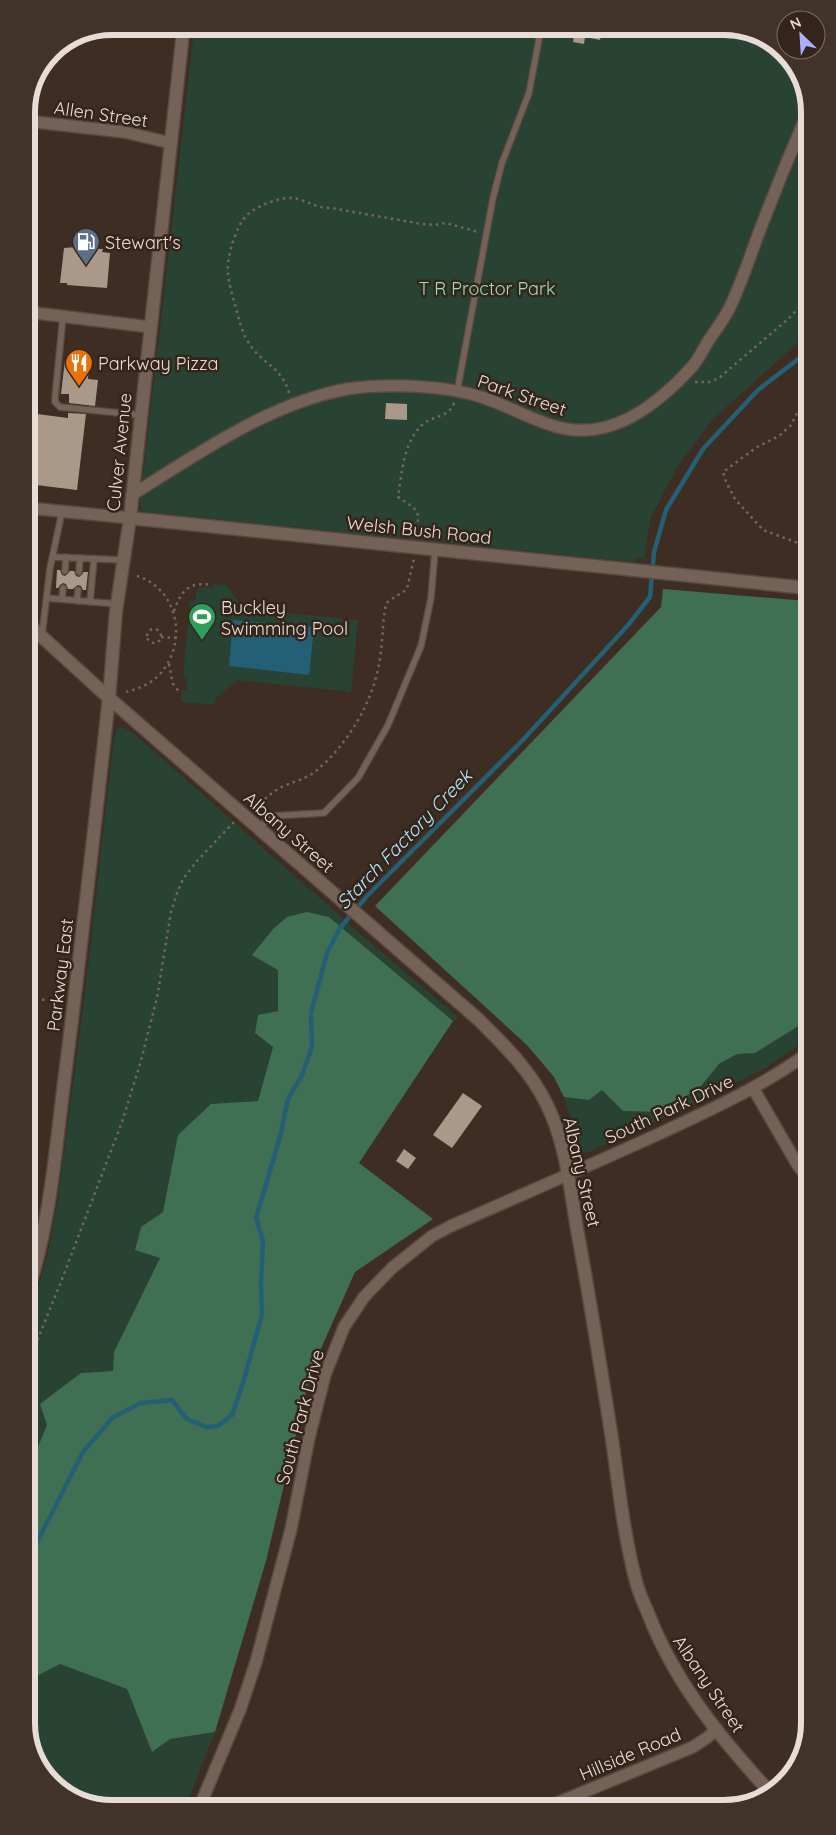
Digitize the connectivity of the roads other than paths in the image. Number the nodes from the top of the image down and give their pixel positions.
1 (183, 35) edge
2 (540, 35) edge
3 (35, 122) edge
4 (801, 129) edge
5 (171, 143) junction
6 (35, 313) edge
7 (63, 316) junction
8 (150, 327) junction
9 (457, 392) junction
10 (140, 415) junction
11 (132, 495) junction
12 (35, 509) edge
13 (62, 512) junction
14 (130, 518) junction
15 (436, 550) junction
16 (53, 557) junction
17 (66, 557) junction
18 (80, 558) junction
19 (94, 559) junction
20 (124, 560) junction
21 (65, 571) dead end
22 (80, 572) dead end
23 (801, 587) edge
24 (63, 588) dead end
25 (78, 590) dead end
26 (46, 598) junction
27 (62, 600) junction
28 (77, 601) junction
29 (90, 602) junction
30 (117, 604) junction
31 (35, 630) edge
32 (42, 637) junction
33 (109, 698) junction
34 (259, 828) junction
35 (801, 1058) edge
36 (753, 1088) junction
37 (801, 1168) edge
38 (567, 1174) junction
39 (35, 1246) edge
40 (717, 1729) junction
41 (766, 1787) edge
42 (202, 1800) edge
43 (566, 1800) edge

1 - 5 street, Culver Avenue
2 - 9 lane
3 - 5 street, Allen Street
4 - 9 street, Park Street
5 - 8 street, Culver Avenue
6 - 7 street
7 - 8 street
7 - 10 lane
8 - 10 street, Culver Avenue
9 - 11 street, Park Street
10 - 11 street, Culver Avenue
11 - 14 street, Culver Avenue
12 - 13 street, Welsh Bush Road
13 - 14 street, Welsh Bush Road
13 - 16 lane
14 - 15 street, Welsh Bush Road
14 - 20 street, Culver Avenue
15 - 23 street, Welsh Bush Road
15 - 34 lane
16 - 17 lane
16 - 26 lane
17 - 18 lane
17 - 21 lane
18 - 19 lane
18 - 22 lane
19 - 20 lane
19 - 29 lane
20 - 30 street, Culver Avenue
24 - 27 lane
25 - 28 lane
26 - 27 lane
26 - 32 lane
27 - 28 lane
28 - 29 lane
29 - 30 lane
30 - 33 street, Culver Avenue
31 - 32 street, Albany Street
32 - 33 street, Albany Street
33 - 34 street, Albany Street
33 - 39 street, Parkway East
34 - 38 street, Albany Street
35 - 36 street, South Park Drive
36 - 37 street
36 - 38 street, South Park Drive
38 - 40 street, Albany Street
38 - 42 street, South Park Drive
40 - 41 street, Albany Street
40 - 43 street, Hillside Road

